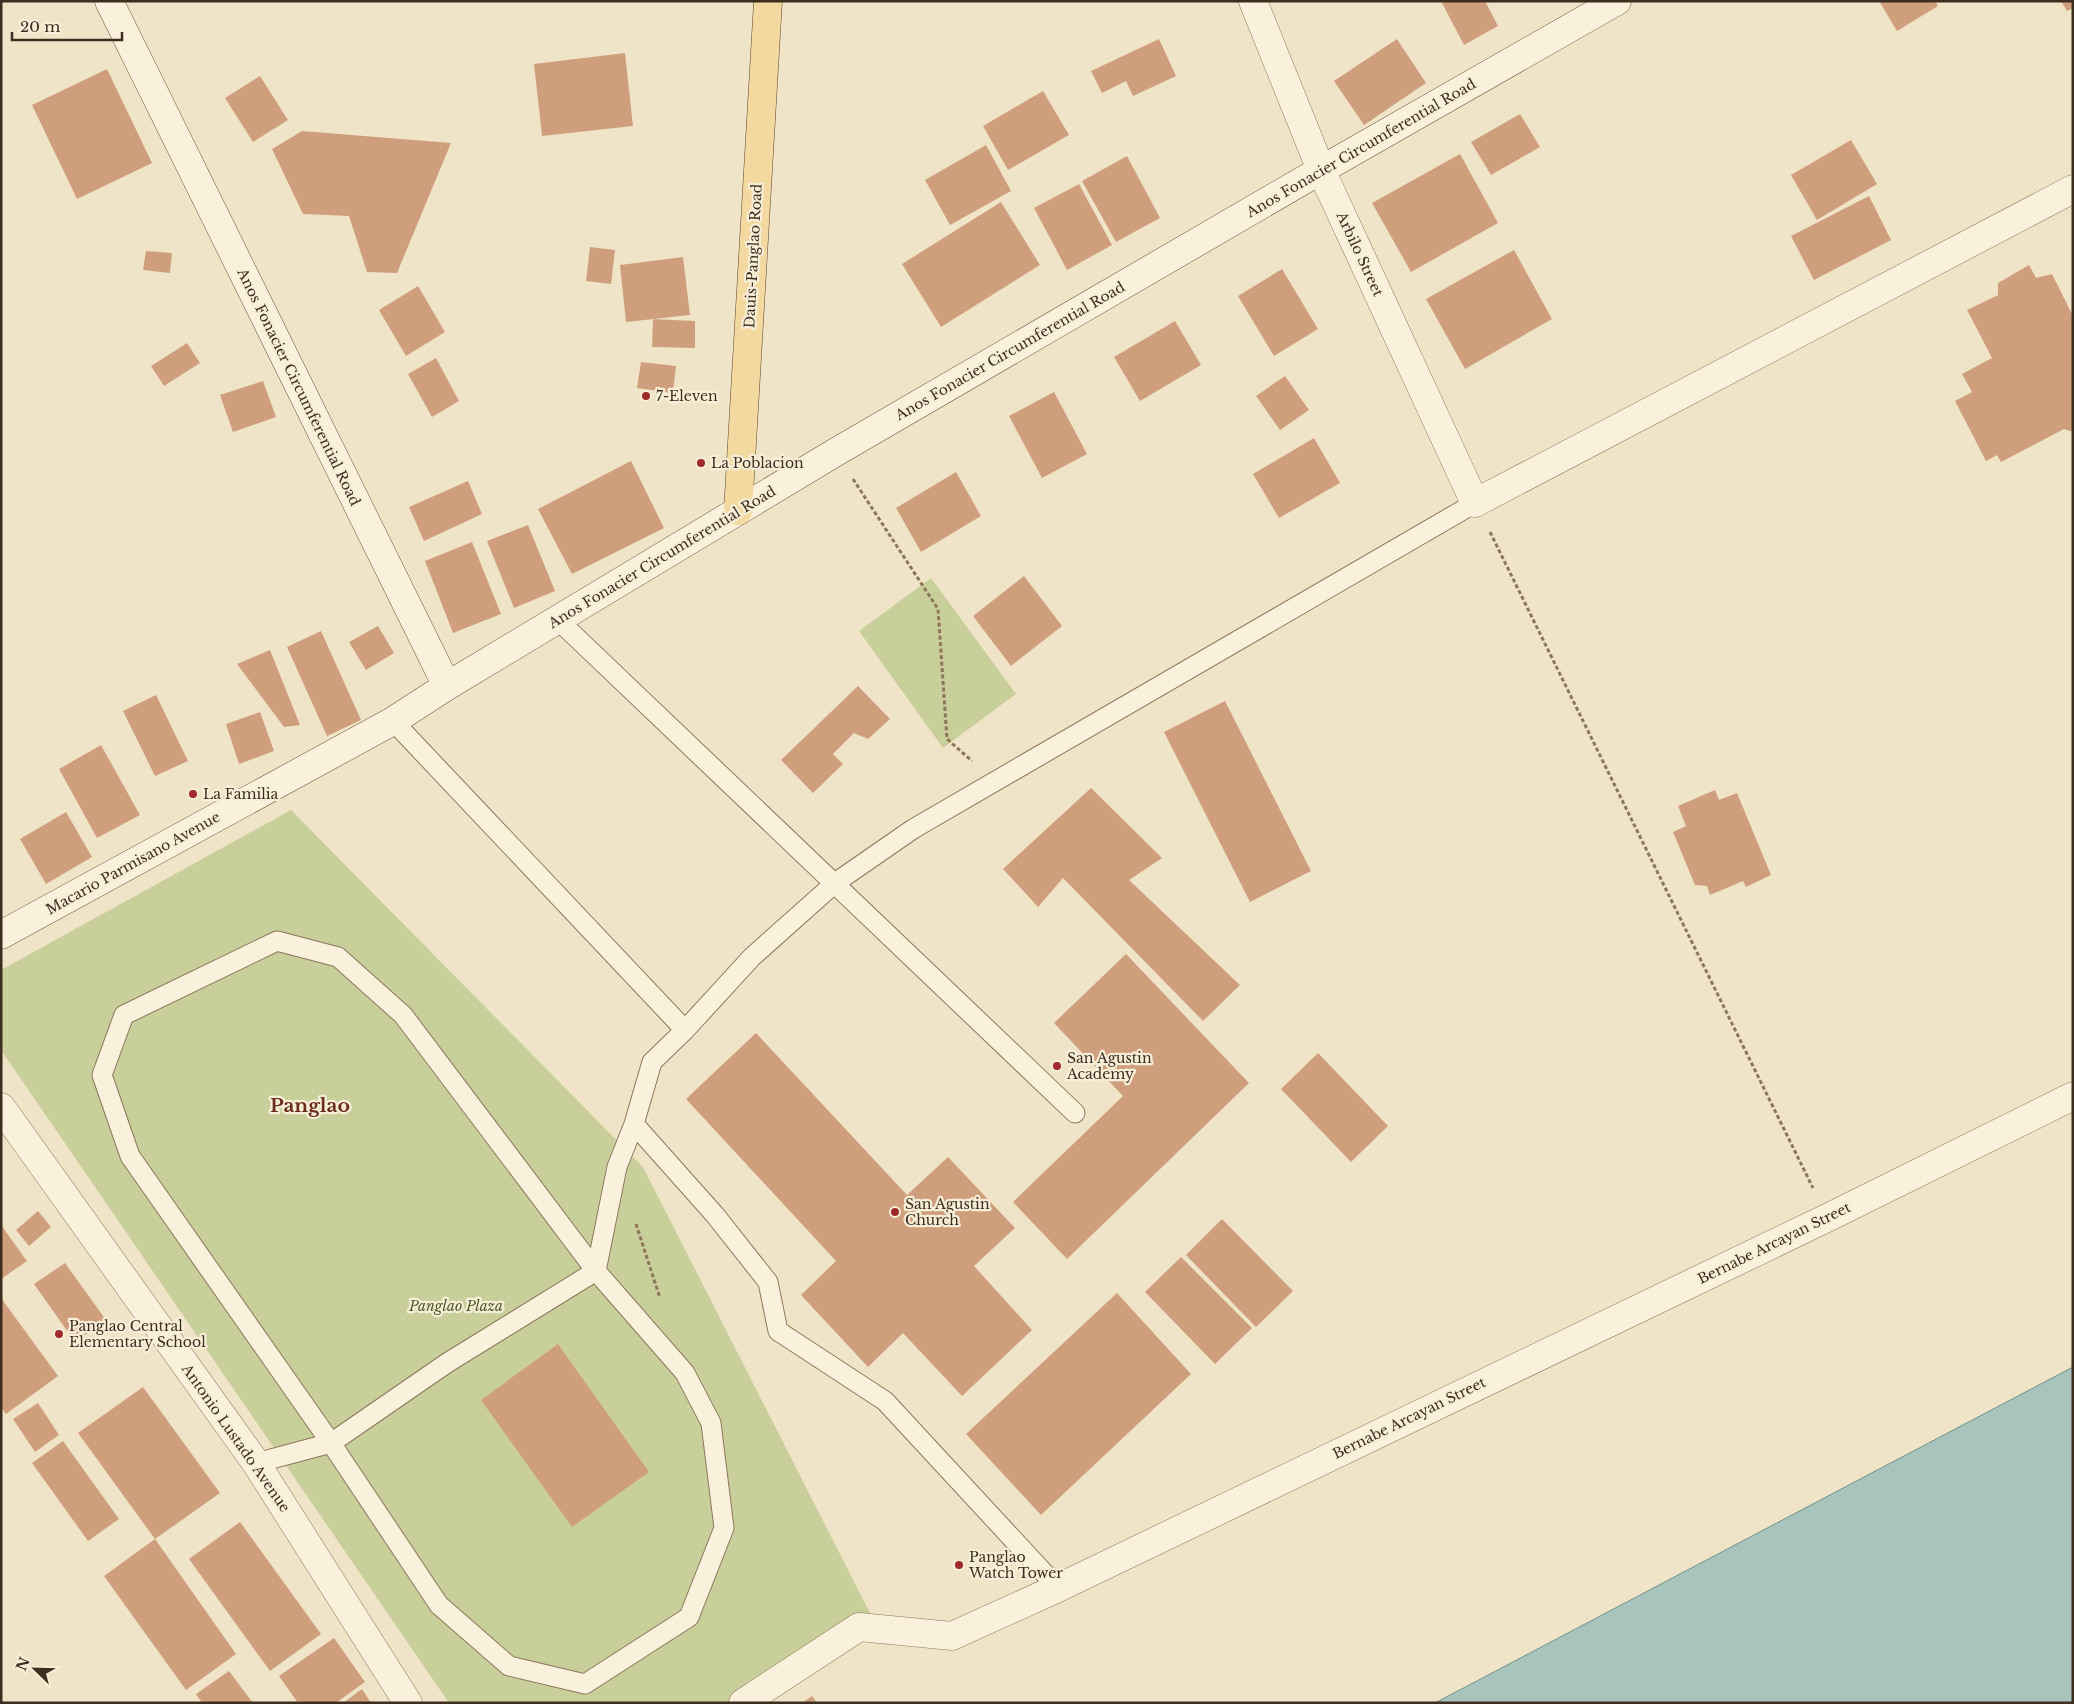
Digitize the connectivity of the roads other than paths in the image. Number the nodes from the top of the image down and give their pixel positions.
1 (109, 1) edge
2 (768, 1) edge
3 (1253, 1) edge
4 (1617, 1) edge
5 (1321, 170) junction
6 (2073, 189) edge
7 (1475, 503) junction
8 (738, 511) junction
9 (558, 620) junction
10 (447, 686) junction
11 (393, 721) junction
12 (835, 883) junction
13 (1, 935) edge
14 (685, 1030) junction
15 (2073, 1096) edge
16 (1, 1107) edge
17 (1075, 1113) dead end
18 (634, 1124) junction
19 (596, 1271) junction
20 (331, 1443) junction
21 (256, 1463) junction
22 (1058, 1588) junction
23 (408, 1703) edge
24 (743, 1703) edge

1 - 10 street, Anos Fonacier Circumferential Road
2 - 8 main road, Dauis-Panglao Road
3 - 5 street, Arbilo Street
4 - 5 street, Anos Fonacier Circumferential Road
5 - 7 street, Arbilo Street
5 - 8 street, Anos Fonacier Circumferential Road
6 - 7 street
7 - 12 lane
8 - 9 street, Anos Fonacier Circumferential Road
9 - 10 street, Anos Fonacier Circumferential Road
9 - 12 lane
10 - 11 street, Macario Parmisano Avenue
11 - 13 street, Macario Parmisano Avenue
11 - 14 lane
12 - 14 lane
12 - 17 lane
14 - 18 lane
15 - 22 street, Bernabe Arcayan Street
16 - 21 street, Antonio Lustado Avenue
18 - 19 lane
18 - 22 lane
19 - 20 lane
19 - 20 lane
19 - 20 lane
20 - 21 lane
21 - 23 street, Antonio Lustado Avenue
22 - 24 street, Bernabe Arcayan Street

